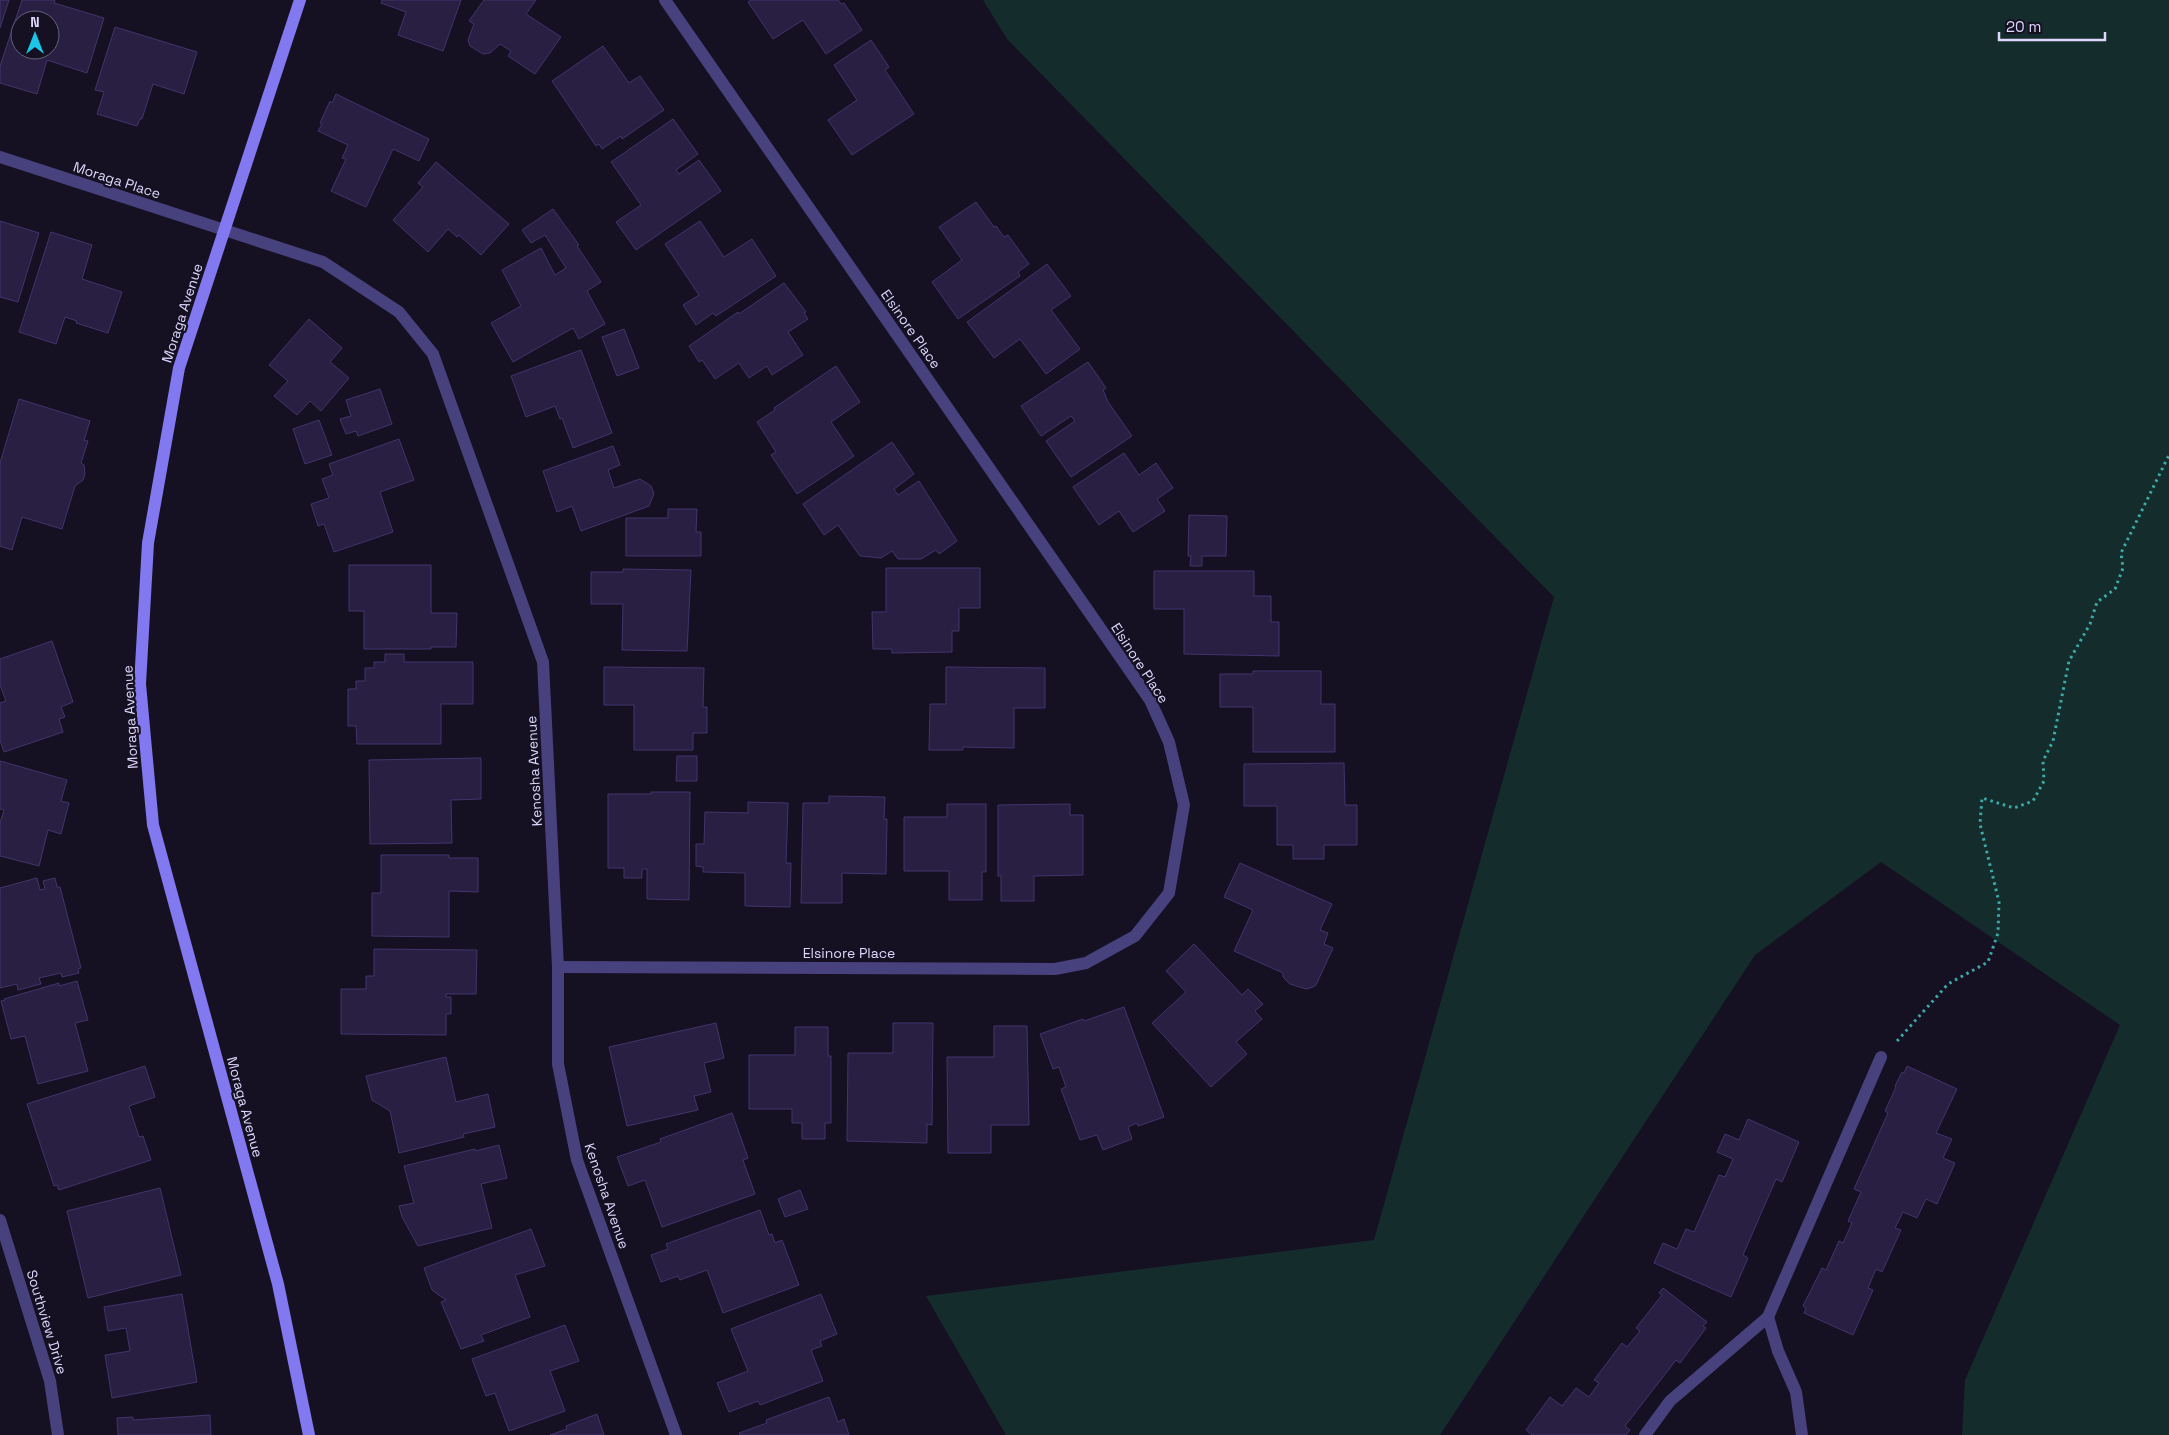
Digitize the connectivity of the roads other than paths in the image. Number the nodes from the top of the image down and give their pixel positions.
1 (300, 0) edge
2 (665, 0) edge
3 (0, 158) edge
4 (225, 230) junction
5 (558, 967) junction
6 (1881, 1057) road end
7 (0, 1220) edge
8 (1768, 1317) junction
9 (58, 1435) edge
10 (308, 1435) edge
11 (676, 1435) edge
12 (1645, 1435) edge
13 (1802, 1435) edge

1 - 4 main road, Moraga Avenue
2 - 5 street, Elsinore Place
3 - 4 street, Moraga Place
4 - 5 street, Kenosha Avenue
4 - 10 main road, Moraga Avenue
5 - 11 street, Kenosha Avenue
6 - 8 street
7 - 9 street, Southview Drive
8 - 12 street
8 - 13 street

